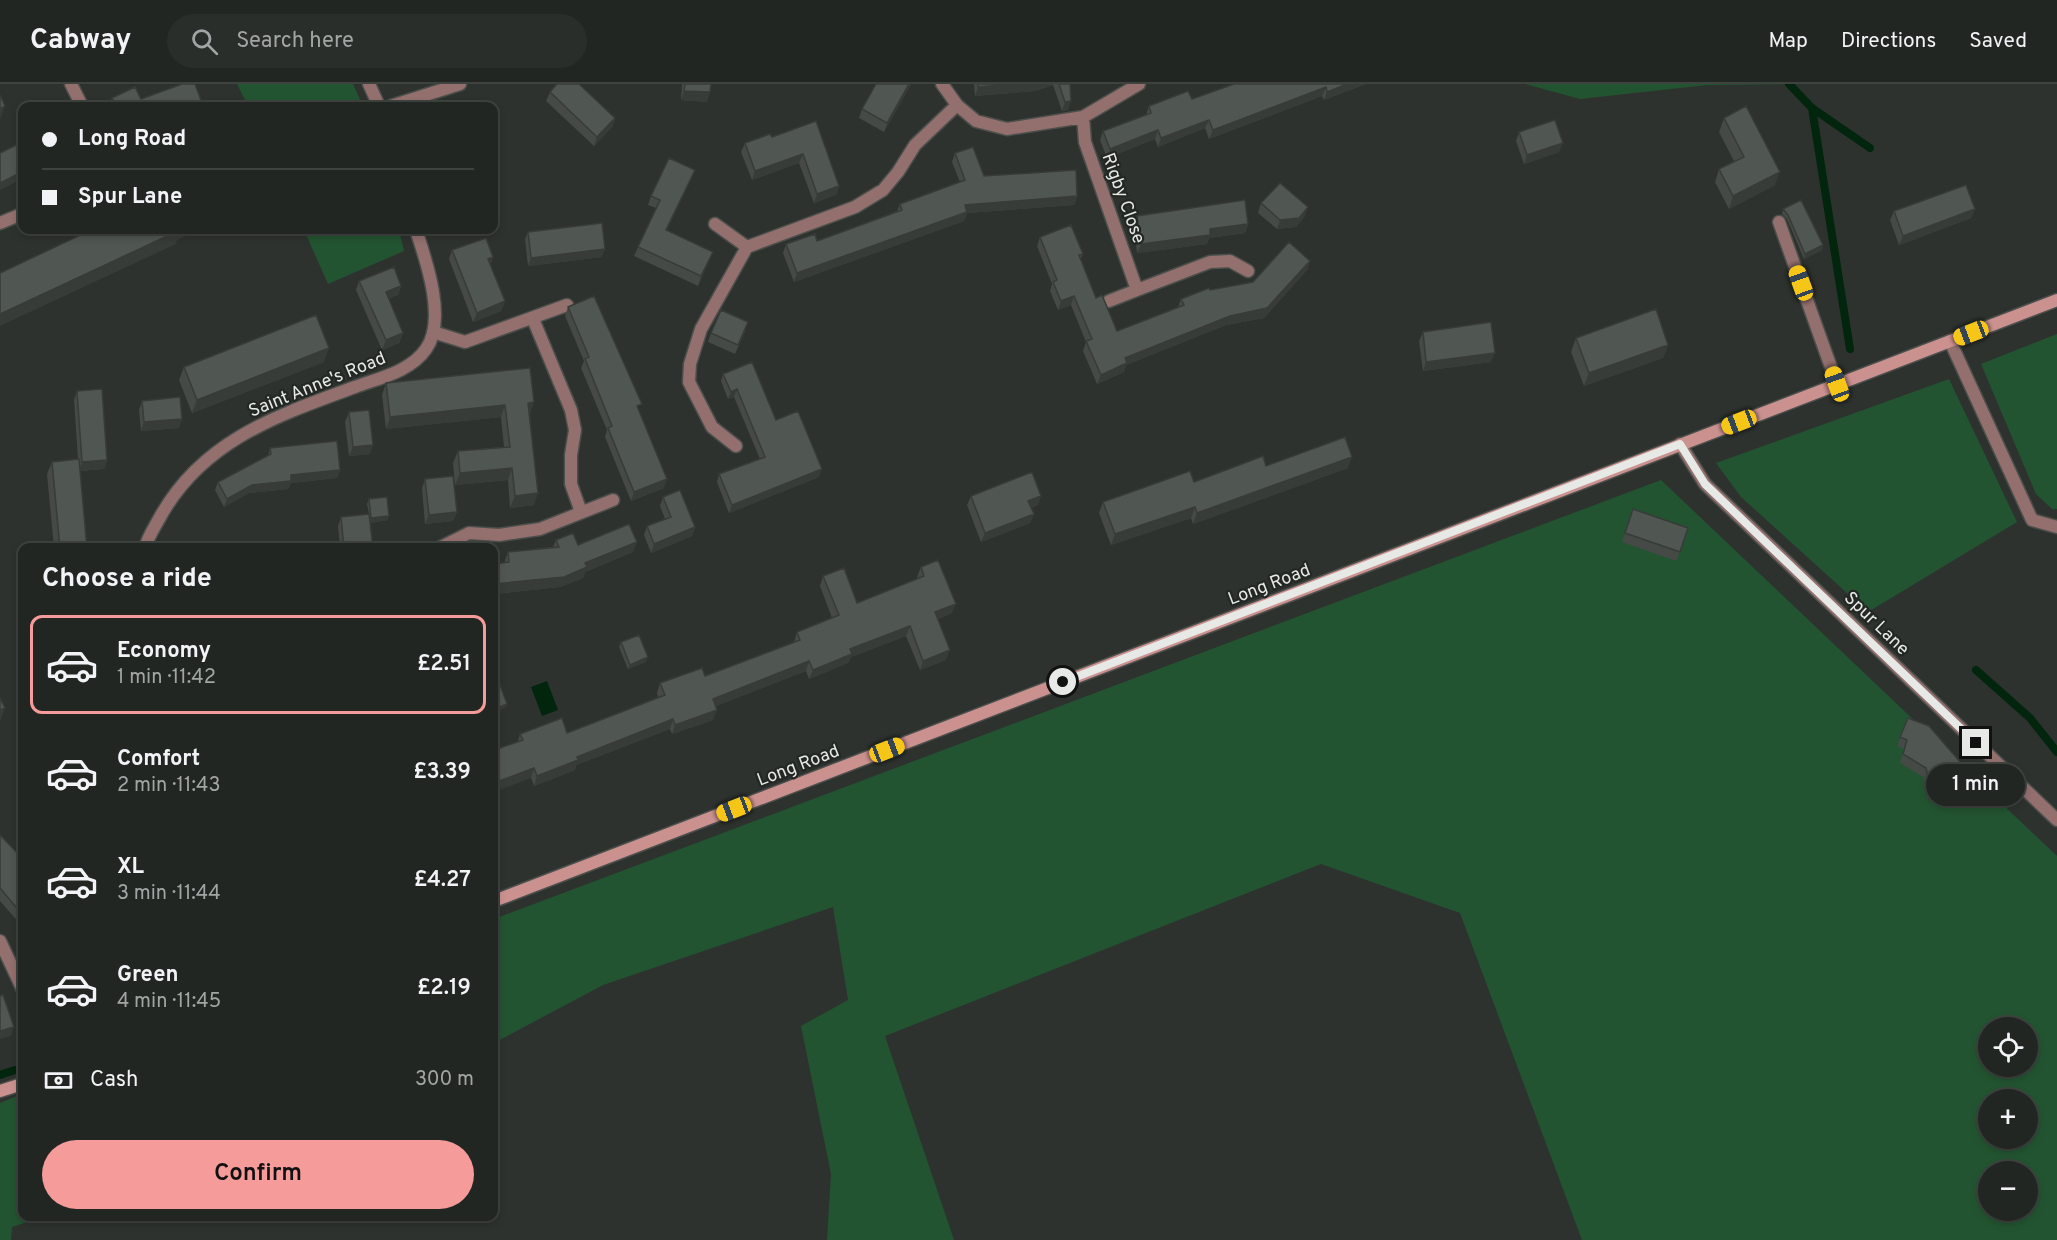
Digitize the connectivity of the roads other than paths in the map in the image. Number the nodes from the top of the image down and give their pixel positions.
1 (71, 84) edge
2 (369, 84) edge
3 (460, 84) edge
4 (942, 84) edge
5 (1139, 84) edge
6 (80, 102) edge
7 (377, 102) edge
8 (404, 102) edge
9 (957, 105) junction
10 (1083, 117) junction
11 (18, 216) edge
12 (1779, 222) dead end
13 (0, 223) edge
14 (715, 224) dead end
15 (417, 234) edge
16 (747, 247) junction
17 (1248, 271) dead end
18 (1137, 290) junction
19 (2057, 300) edge
20 (1109, 301) dead end
21 (567, 305) edge
22 (533, 319) junction
23 (433, 332) junction
24 (1950, 341) junction
25 (1837, 384) junction
26 (1680, 444) junction
27 (736, 446) dead end
28 (614, 500) dead end
29 (581, 512) junction
30 (2057, 527) edge
31 (148, 543) edge
32 (449, 543) edge
33 (2057, 820) edge
34 (498, 899) edge
35 (2, 947) edge
36 (18, 980) edge
37 (18, 1085) edge
38 (0, 1091) edge

1 - 6 street
2 - 7 street
3 - 8 street
4 - 9 street
5 - 10 street
9 - 10 street
9 - 16 street
10 - 18 street, Rigby Close
11 - 13 street
12 - 25 street
14 - 16 street
15 - 23 street
16 - 27 street
17 - 18 street
18 - 20 street
19 - 24 street, Long Road
21 - 22 street
22 - 23 street
22 - 29 street
23 - 31 street, Saint Anne's Road
24 - 25 street, Long Road
24 - 30 street
25 - 26 street, Long Road
26 - 33 street, Spur Lane
26 - 34 street, Long Road
28 - 29 street
29 - 32 street
35 - 36 street
37 - 38 street

